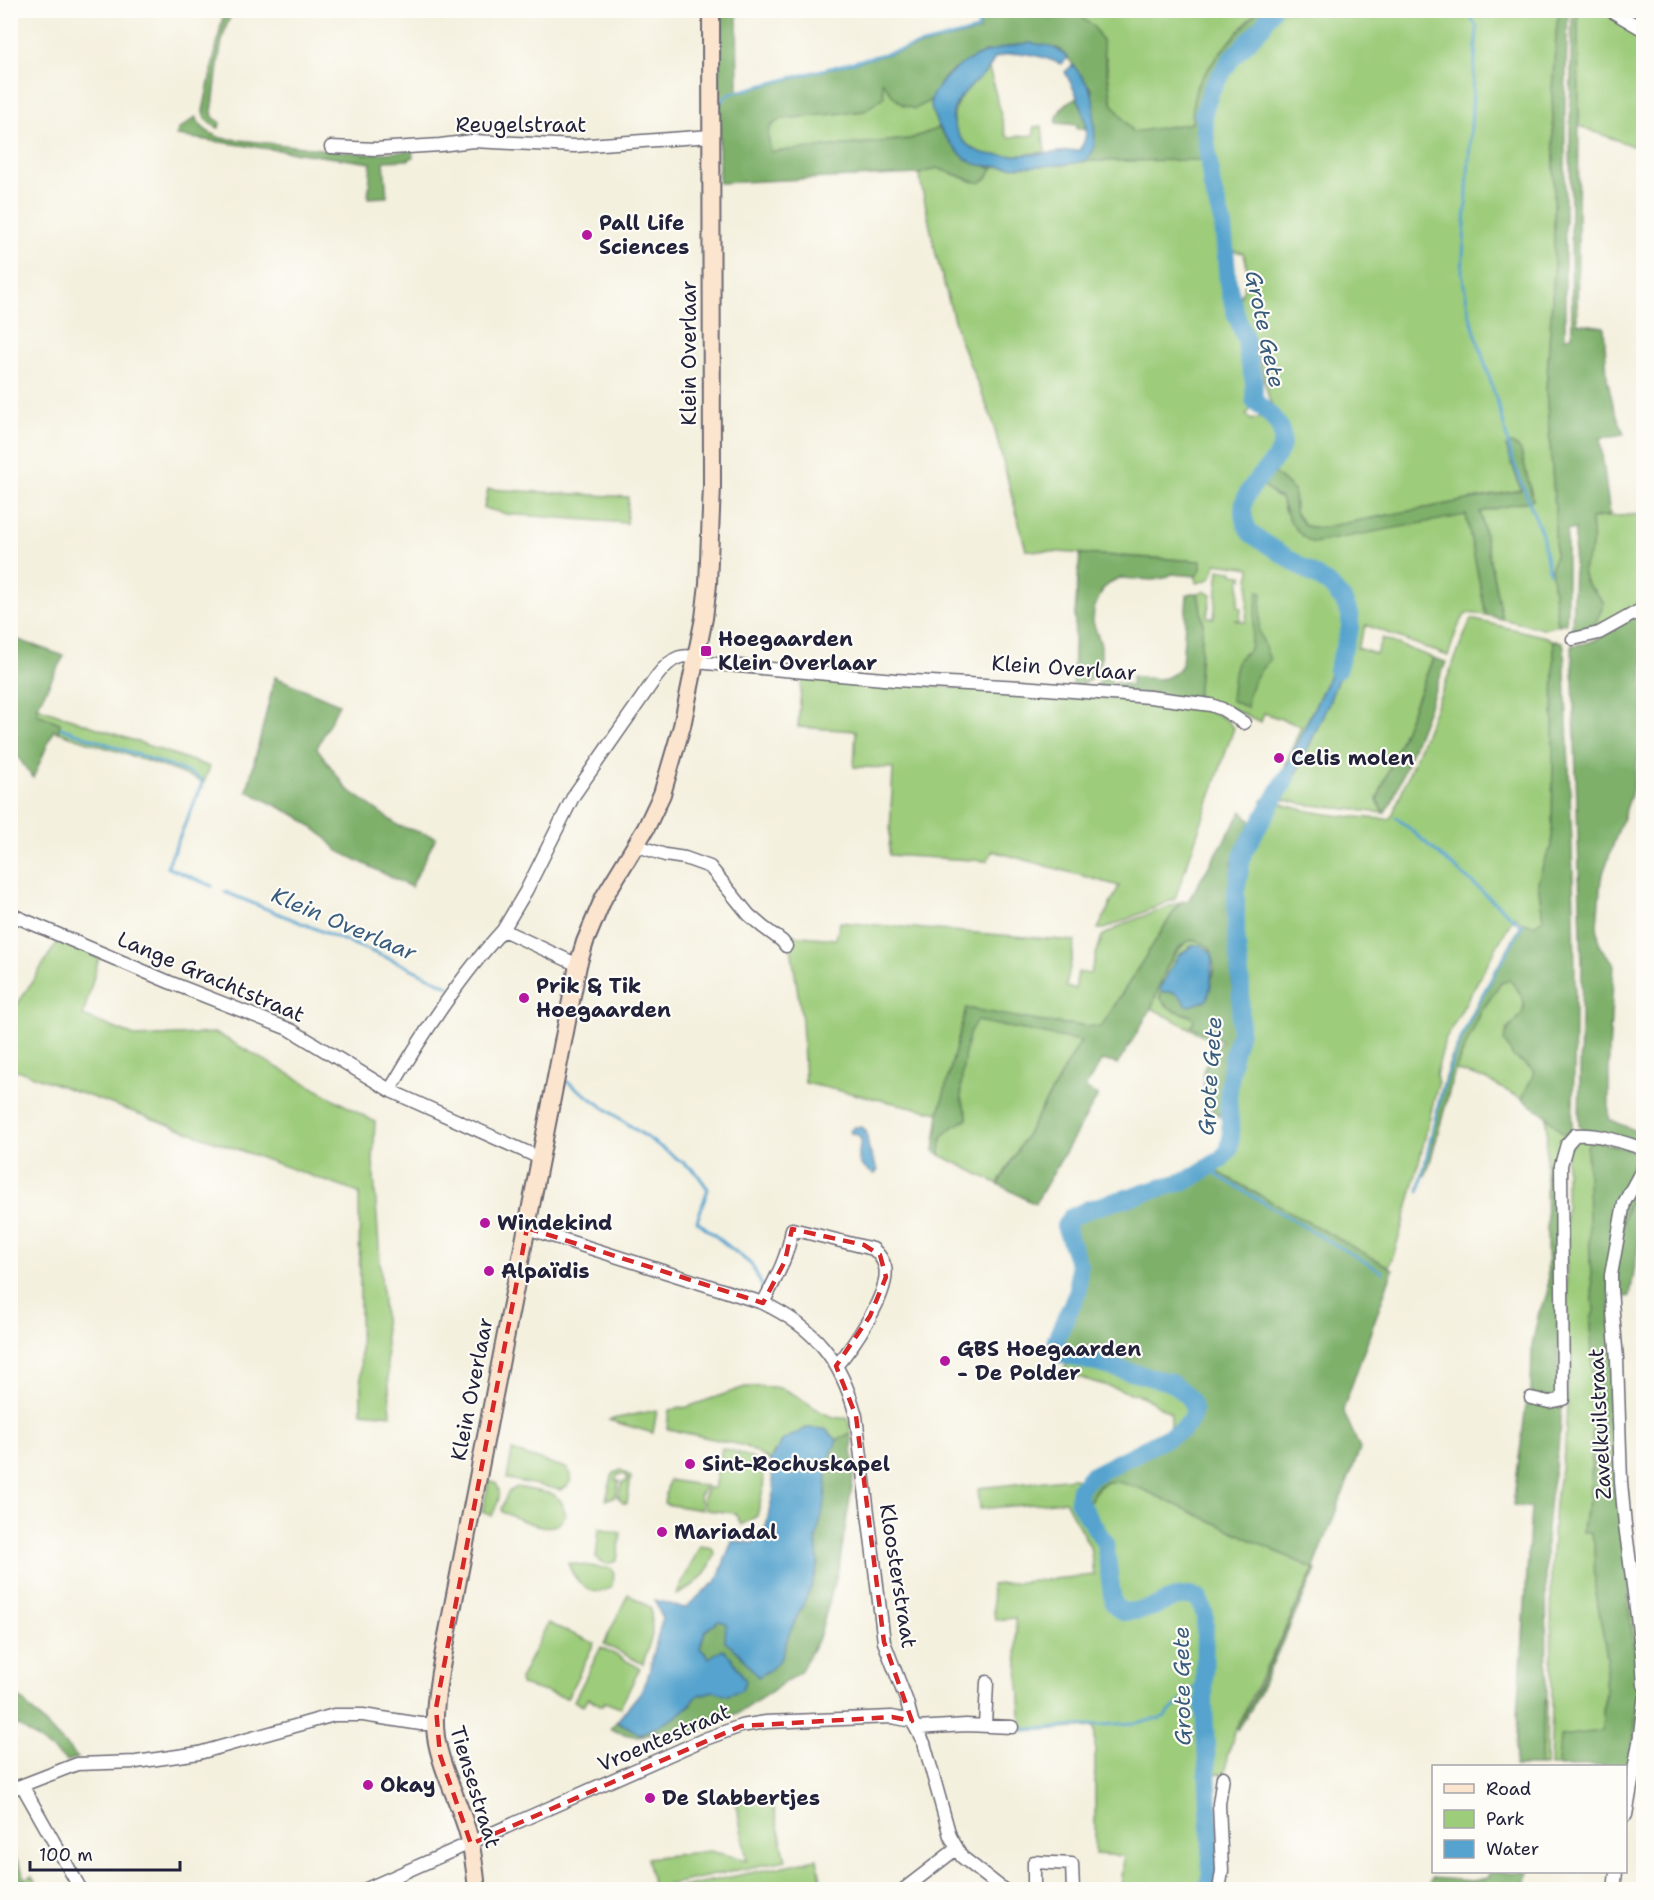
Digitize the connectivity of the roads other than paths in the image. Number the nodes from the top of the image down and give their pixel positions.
1 (711, 10) edge
2 (1610, 10) edge
3 (1644, 30) edge
4 (711, 136) junction
5 (331, 147) dead end
6 (1644, 608) edge
7 (1573, 639) dead end
8 (697, 658) junction
9 (1244, 723) dead end
10 (635, 845) junction
11 (10, 914) edge
12 (503, 930) junction
13 (786, 946) dead end
14 (578, 965) junction
15 (390, 1090) junction
16 (1644, 1149) edge
17 (540, 1158) junction
18 (1644, 1166) edge
19 (527, 1228) junction
20 (763, 1303) junction
21 (836, 1365) junction
22 (1531, 1398) dead end
23 (987, 1682) dead end
24 (1644, 1685) edge
25 (1644, 1701) edge
26 (435, 1724) junction
27 (914, 1724) junction
28 (985, 1726) junction
29 (1012, 1727) dead end
30 (1223, 1777) dead end
31 (17, 1789) edge
32 (1627, 1810) edge
33 (471, 1844) junction
34 (956, 1849) junction
35 (1616, 1873) edge
36 (81, 1890) edge
37 (364, 1890) edge
38 (477, 1890) edge
39 (903, 1890) edge
40 (1004, 1890) edge
41 (1034, 1890) edge
42 (1073, 1890) edge
43 (1219, 1890) edge
44 (1614, 1890) edge

1 - 4 main road, Klein Overlaar
2 - 3 street
4 - 5 street, Reugelstraat
4 - 8 main road, Klein Overlaar
6 - 7 street
8 - 9 street, Klein Overlaar
8 - 10 main road, Klein Overlaar
8 - 12 street
10 - 13 street
10 - 14 main road, Klein Overlaar
11 - 15 street, Lange Grachtstraat
12 - 14 street
12 - 15 street
14 - 17 main road, Klein Overlaar
15 - 17 street, Lange Grachtstraat
16 - 22 street, Zavelkuilstraat
17 - 19 main road, Klein Overlaar
18 - 24 street, Zavelkuilstraat
19 - 20 street, Kloosterstraat
19 - 26 main road, Klein Overlaar
20 - 21 street, Kloosterstraat
20 - 21 street
21 - 27 street, Kloosterstraat
23 - 28 street
25 - 32 street
26 - 31 street, Tiensestraat
26 - 33 main road, Tiensestraat
27 - 28 street, Vroentestraat
27 - 33 street, Vroentestraat
27 - 34 street
28 - 29 street, Vroentestraat
30 - 43 street
31 - 36 street
33 - 37 street, Vroentestraat
33 - 38 main road, Tiensestraat
34 - 39 street
34 - 40 street
35 - 44 street
41 - 42 street

